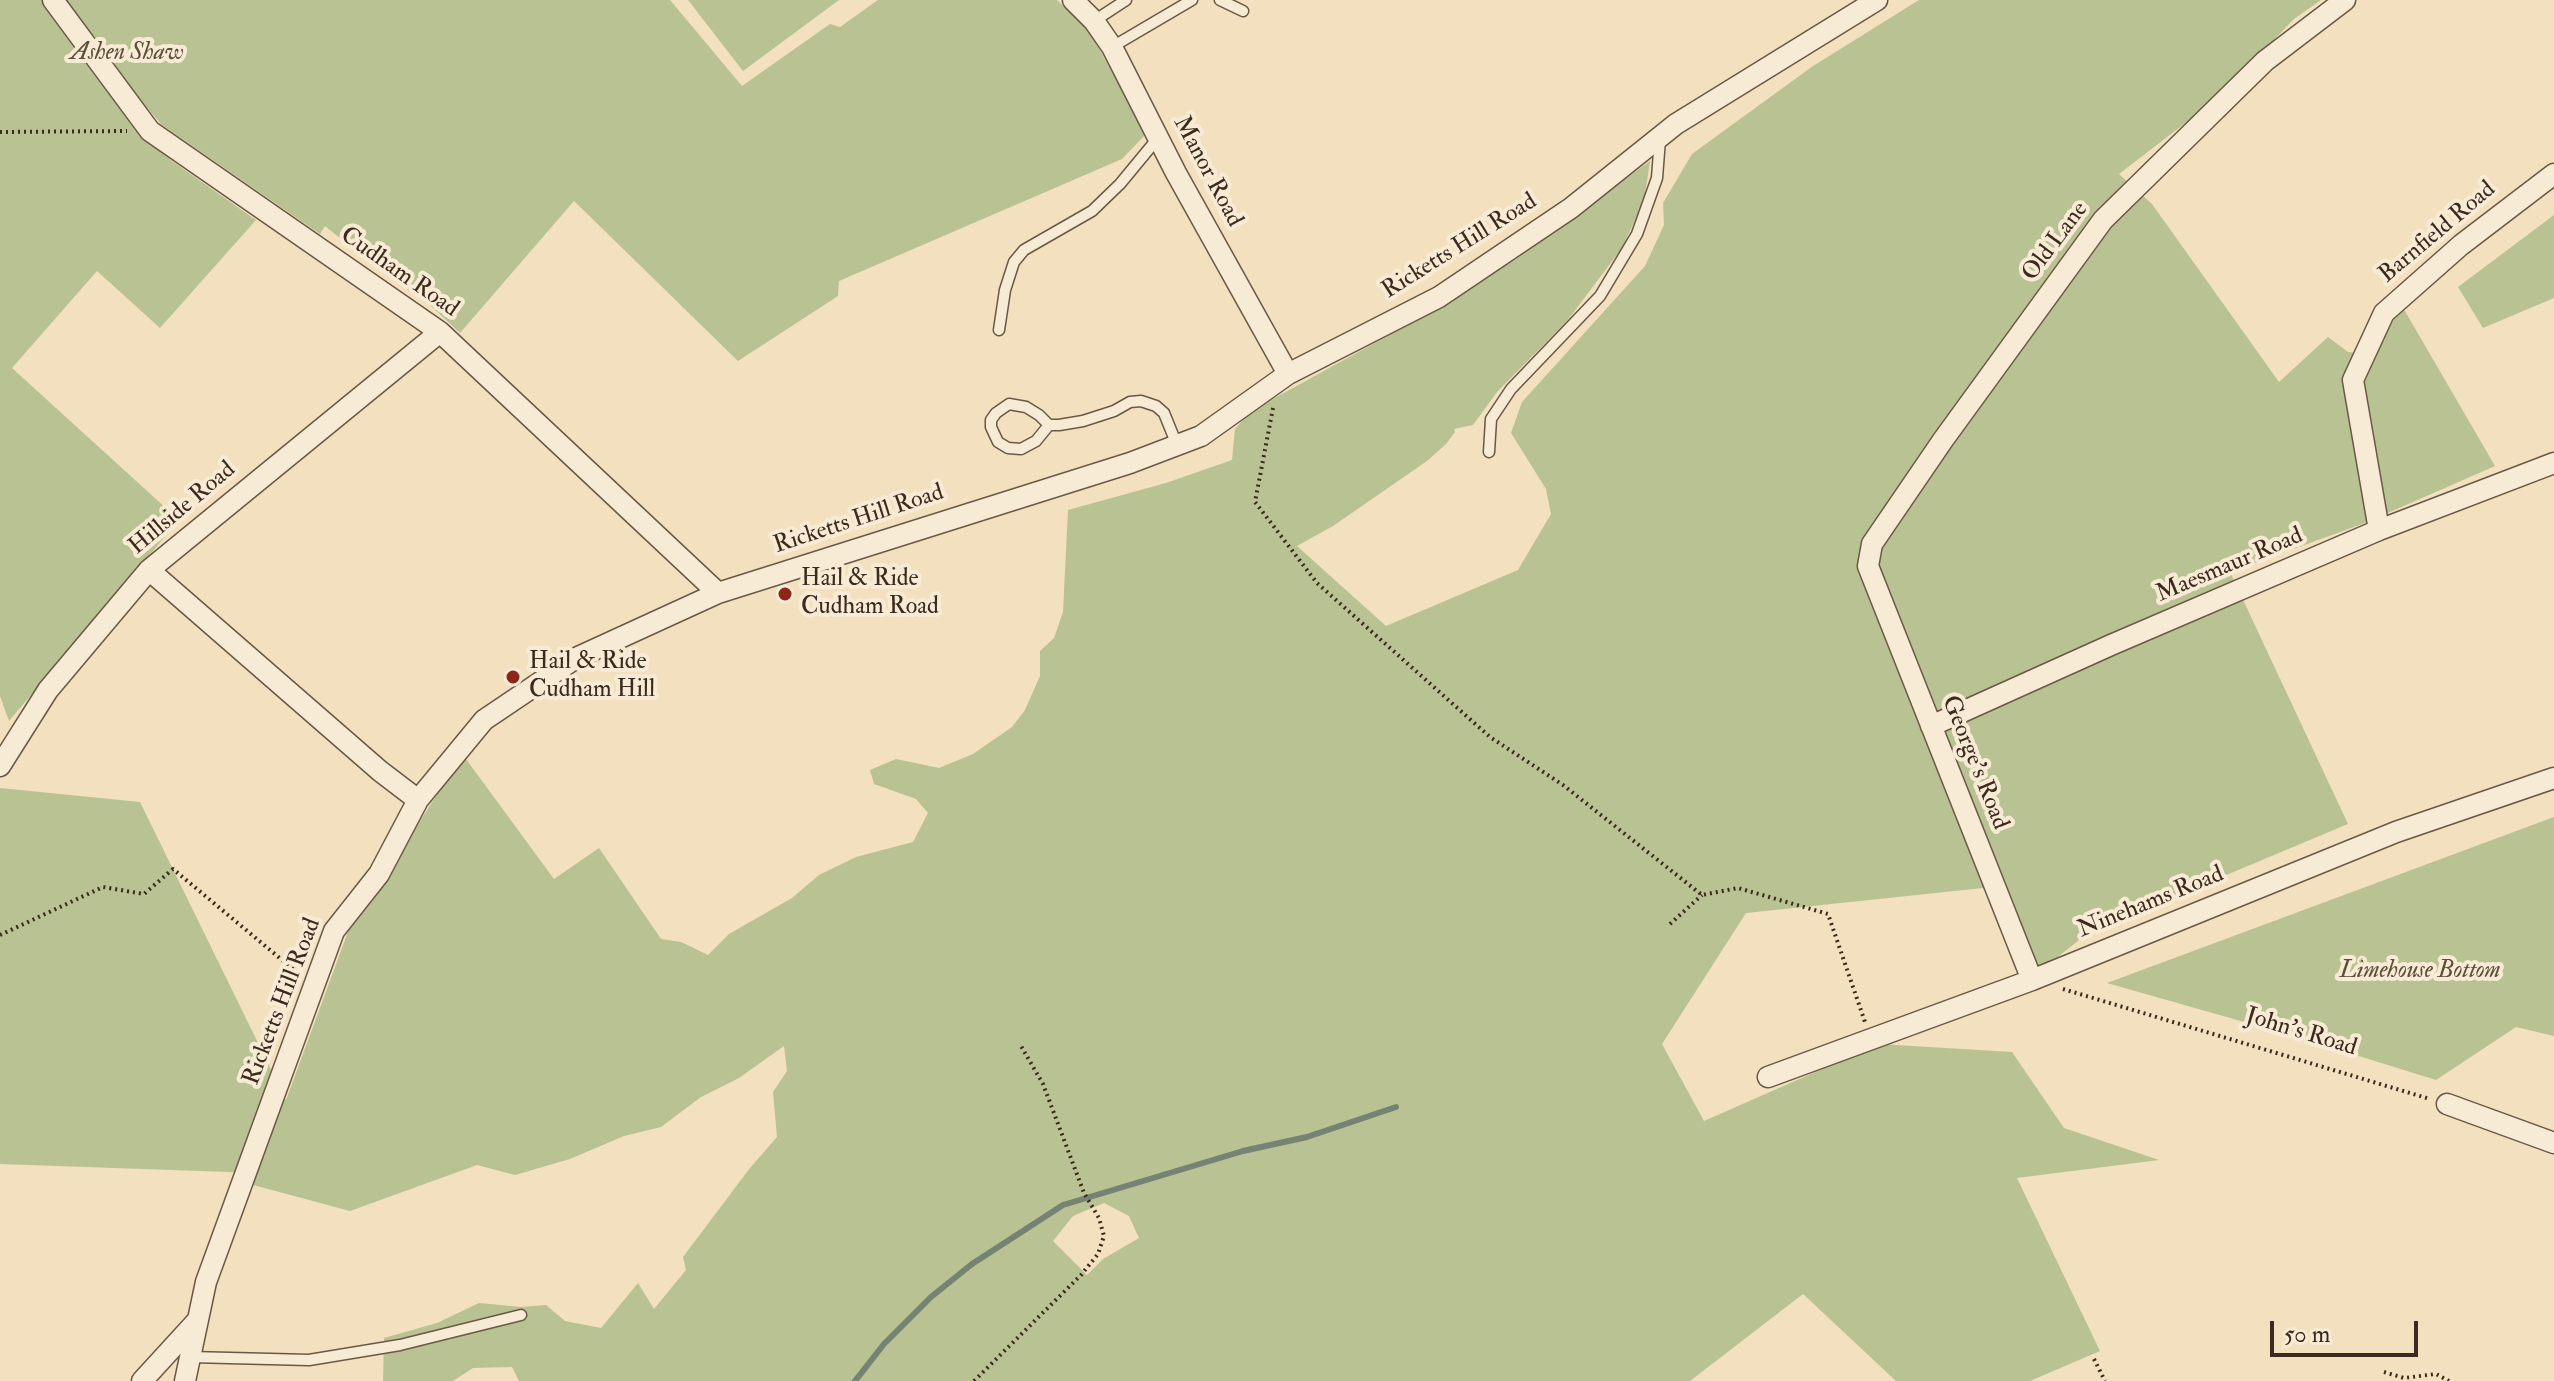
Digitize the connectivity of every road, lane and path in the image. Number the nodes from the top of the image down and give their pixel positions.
1 (53, 0) edge
2 (1073, 0) edge
3 (1126, 0) edge
4 (1192, 0) edge
5 (1220, 0) edge
6 (1877, 0) edge
7 (2345, 0) edge
8 (1243, 11) dead end
9 (1094, 21) junction
10 (1112, 47) junction
11 (150, 131) junction
12 (0, 132) edge
13 (1159, 136) junction
14 (1660, 137) junction
15 (2554, 174) edge
16 (999, 330) dead end
17 (440, 332) junction
18 (1288, 374) junction
19 (1261, 392) junction
20 (1049, 425) junction
21 (1177, 445) junction
22 (1489, 452) dead end
23 (2554, 463) edge
24 (2379, 530) junction
25 (1868, 566) joint
26 (149, 570) junction
27 (718, 593) junction
28 (1931, 726) junction
29 (0, 766) edge
30 (2554, 778) edge
31 (418, 800) junction
32 (1702, 895) junction
33 (1670, 924) dead end
34 (0, 935) edge
35 (2032, 980) junction
36 (313, 986) junction
37 (1871, 1039) junction
38 (1021, 1046) dead end
39 (1768, 1077) dead end
40 (2447, 1104) joint
41 (2554, 1143) edge
42 (521, 1315) dead end
43 (198, 1319) junction
44 (190, 1357) junction
45 (2094, 1359) dead end
46 (2384, 1372) dead end
47 (142, 1381) edge
48 (185, 1381) edge
49 (974, 1381) edge
50 (2105, 1381) edge
51 (2449, 1381) edge

1 - 11 street, Cudham Road
2 - 9 street, Manor Road
3 - 9 lane
4 - 10 lane
5 - 8 lane
6 - 14 street, Ricketts Hill Road
7 - 25 street, Old Lane
9 - 10 street, Manor Road
10 - 13 street, Manor Road
11 - 12 path
11 - 17 street, Cudham Road
13 - 16 lane
13 - 18 street, Manor Road
14 - 18 street, Ricketts Hill Road
14 - 22 lane
15 - 24 street, Barnfield Road
17 - 26 street, Hillside Road
17 - 27 street, Cudham Road
18 - 19 street, Ricketts Hill Road
19 - 21 street, Ricketts Hill Road
19 - 32 path
20 - 20 lane
20 - 21 lane
21 - 27 street, Ricketts Hill Road
23 - 24 street, Maesmaur Road
24 - 28 street, Maesmaur Road
25 - 28 street, George's Road
26 - 29 street, Hillside Road
26 - 31 street
27 - 31 street, Ricketts Hill Road
28 - 35 street, George's Road
30 - 35 street, Ninehams Road
31 - 36 street, Ricketts Hill Road
32 - 33 path
32 - 37 path
34 - 36 path
35 - 37 street, Ninehams Road
35 - 40 path, John's Road
36 - 43 street, Ricketts Hill Road
37 - 39 street, Ninehams Road
38 - 49 path
40 - 41 street
42 - 44 lane
43 - 44 street, Ricketts Hill Road
43 - 47 street
44 - 48 street, Ricketts Hill Road
45 - 50 path
46 - 51 path

